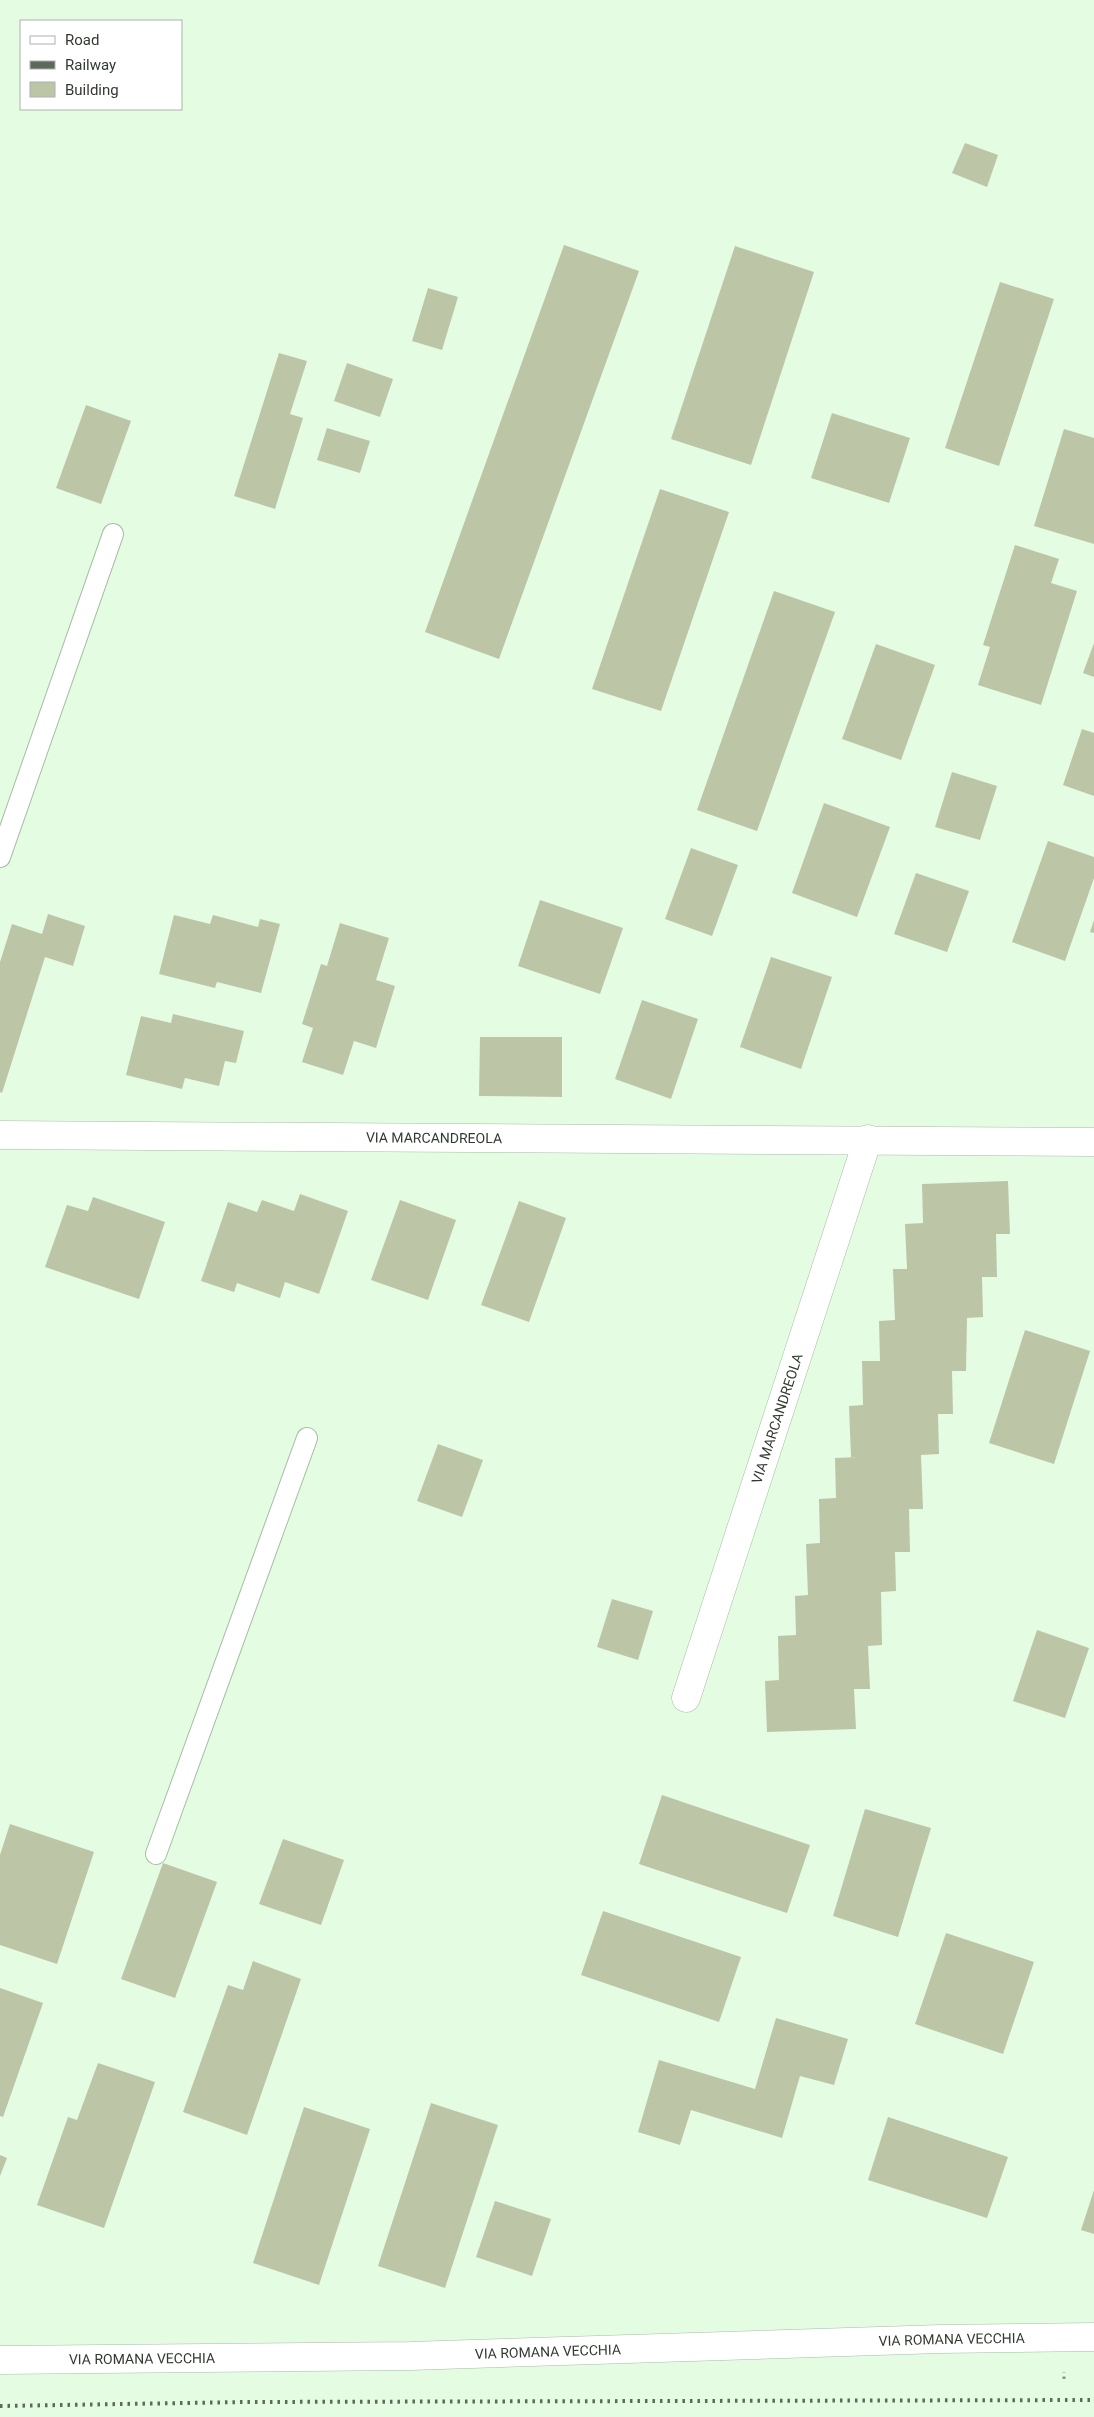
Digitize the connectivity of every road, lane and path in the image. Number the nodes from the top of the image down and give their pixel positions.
1 (113, 534) dead end
2 (0, 857) edge
3 (0, 1135) edge
4 (868, 1139) junction
5 (1094, 1142) edge
6 (306, 1438) dead end
7 (686, 1698) dead end
8 (156, 1854) dead end
9 (1094, 2337) edge
10 (0, 2360) edge

1 - 2 lane
3 - 4 street, VIA MARCANDREOLA
4 - 5 street, VIA MARCANDREOLA
4 - 7 street, VIA MARCANDREOLA
6 - 8 lane
9 - 10 street, VIA ROMANA VECCHIA

